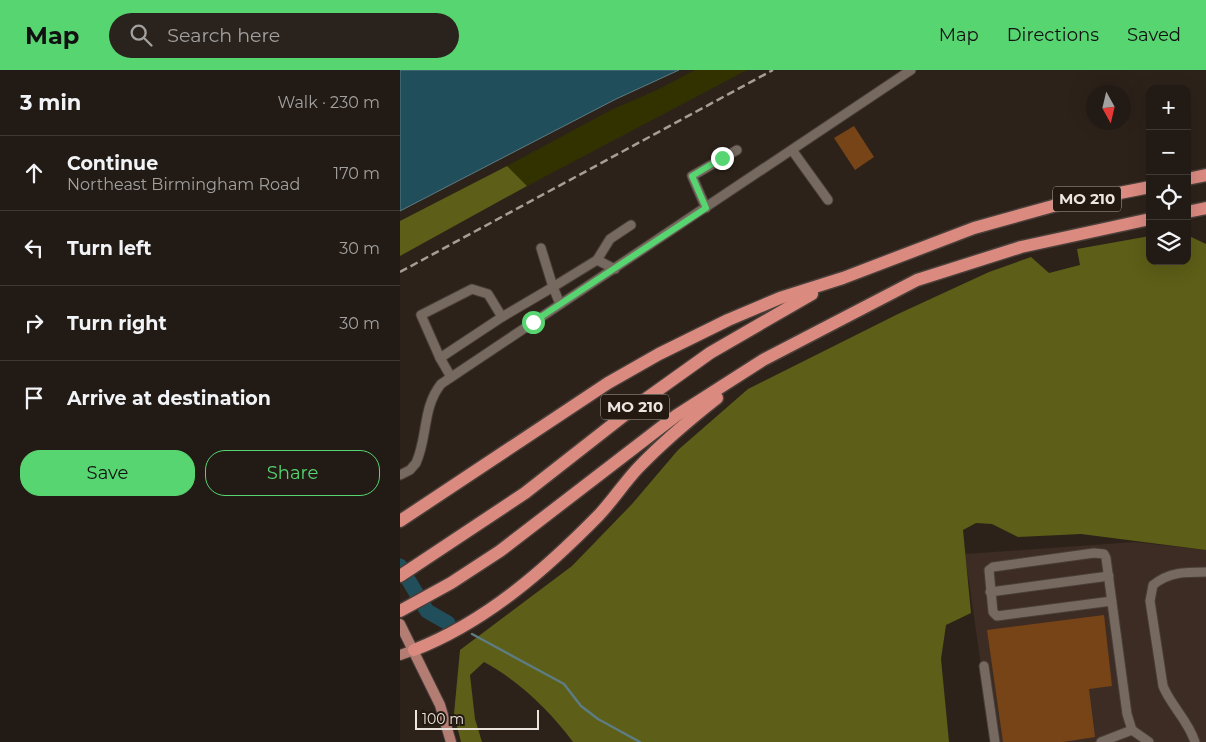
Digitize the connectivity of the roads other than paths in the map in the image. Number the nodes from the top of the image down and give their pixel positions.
1 (911, 70) edge
2 (737, 150) dead end
3 (792, 150) junction
4 (1206, 175) edge
5 (1191, 178) edge
6 (1146, 188) edge
7 (828, 200) dead end
8 (706, 208) junction
9 (1206, 208) edge
10 (1191, 211) edge
11 (1146, 220) edge
12 (631, 225) dead end
13 (541, 248) dead end
14 (597, 260) junction
15 (615, 269) junction
16 (843, 278) junction
17 (553, 287) junction
18 (560, 304) junction
19 (502, 317) junction
20 (440, 358) junction
21 (763, 360) junction
22 (451, 378) junction
23 (400, 475) edge
24 (400, 521) edge
25 (1206, 572) edge
26 (400, 576) edge
27 (1109, 576) junction
28 (990, 592) junction
29 (1112, 601) junction
30 (400, 611) edge
31 (400, 624) edge
32 (414, 650) junction
33 (400, 655) edge
34 (984, 666) dead end
35 (1132, 730) junction
36 (451, 742) edge
37 (995, 742) edge
38 (1101, 742) edge
39 (1149, 742) edge
40 (1195, 742) edge

1 - 3 street
2 - 8 street
3 - 7 street
3 - 8 street
4 - 5 highway
6 - 16 highway, MO 210
8 - 15 street
9 - 10 highway
11 - 21 highway, MO 210
12 - 14 street
13 - 17 street
14 - 15 street
14 - 17 street
15 - 18 street
16 - 24 highway
16 - 26 highway, MO 210
17 - 18 street
17 - 19 street
18 - 22 street
19 - 20 street
19 - 20 street
20 - 22 street
21 - 30 highway, MO 210
21 - 32 highway
22 - 23 street
25 - 40 street
27 - 28 street
27 - 28 street
27 - 29 street
28 - 29 street
29 - 35 street
31 - 32 main road
32 - 33 main road
32 - 36 main road
34 - 37 street
35 - 38 street
35 - 39 street

